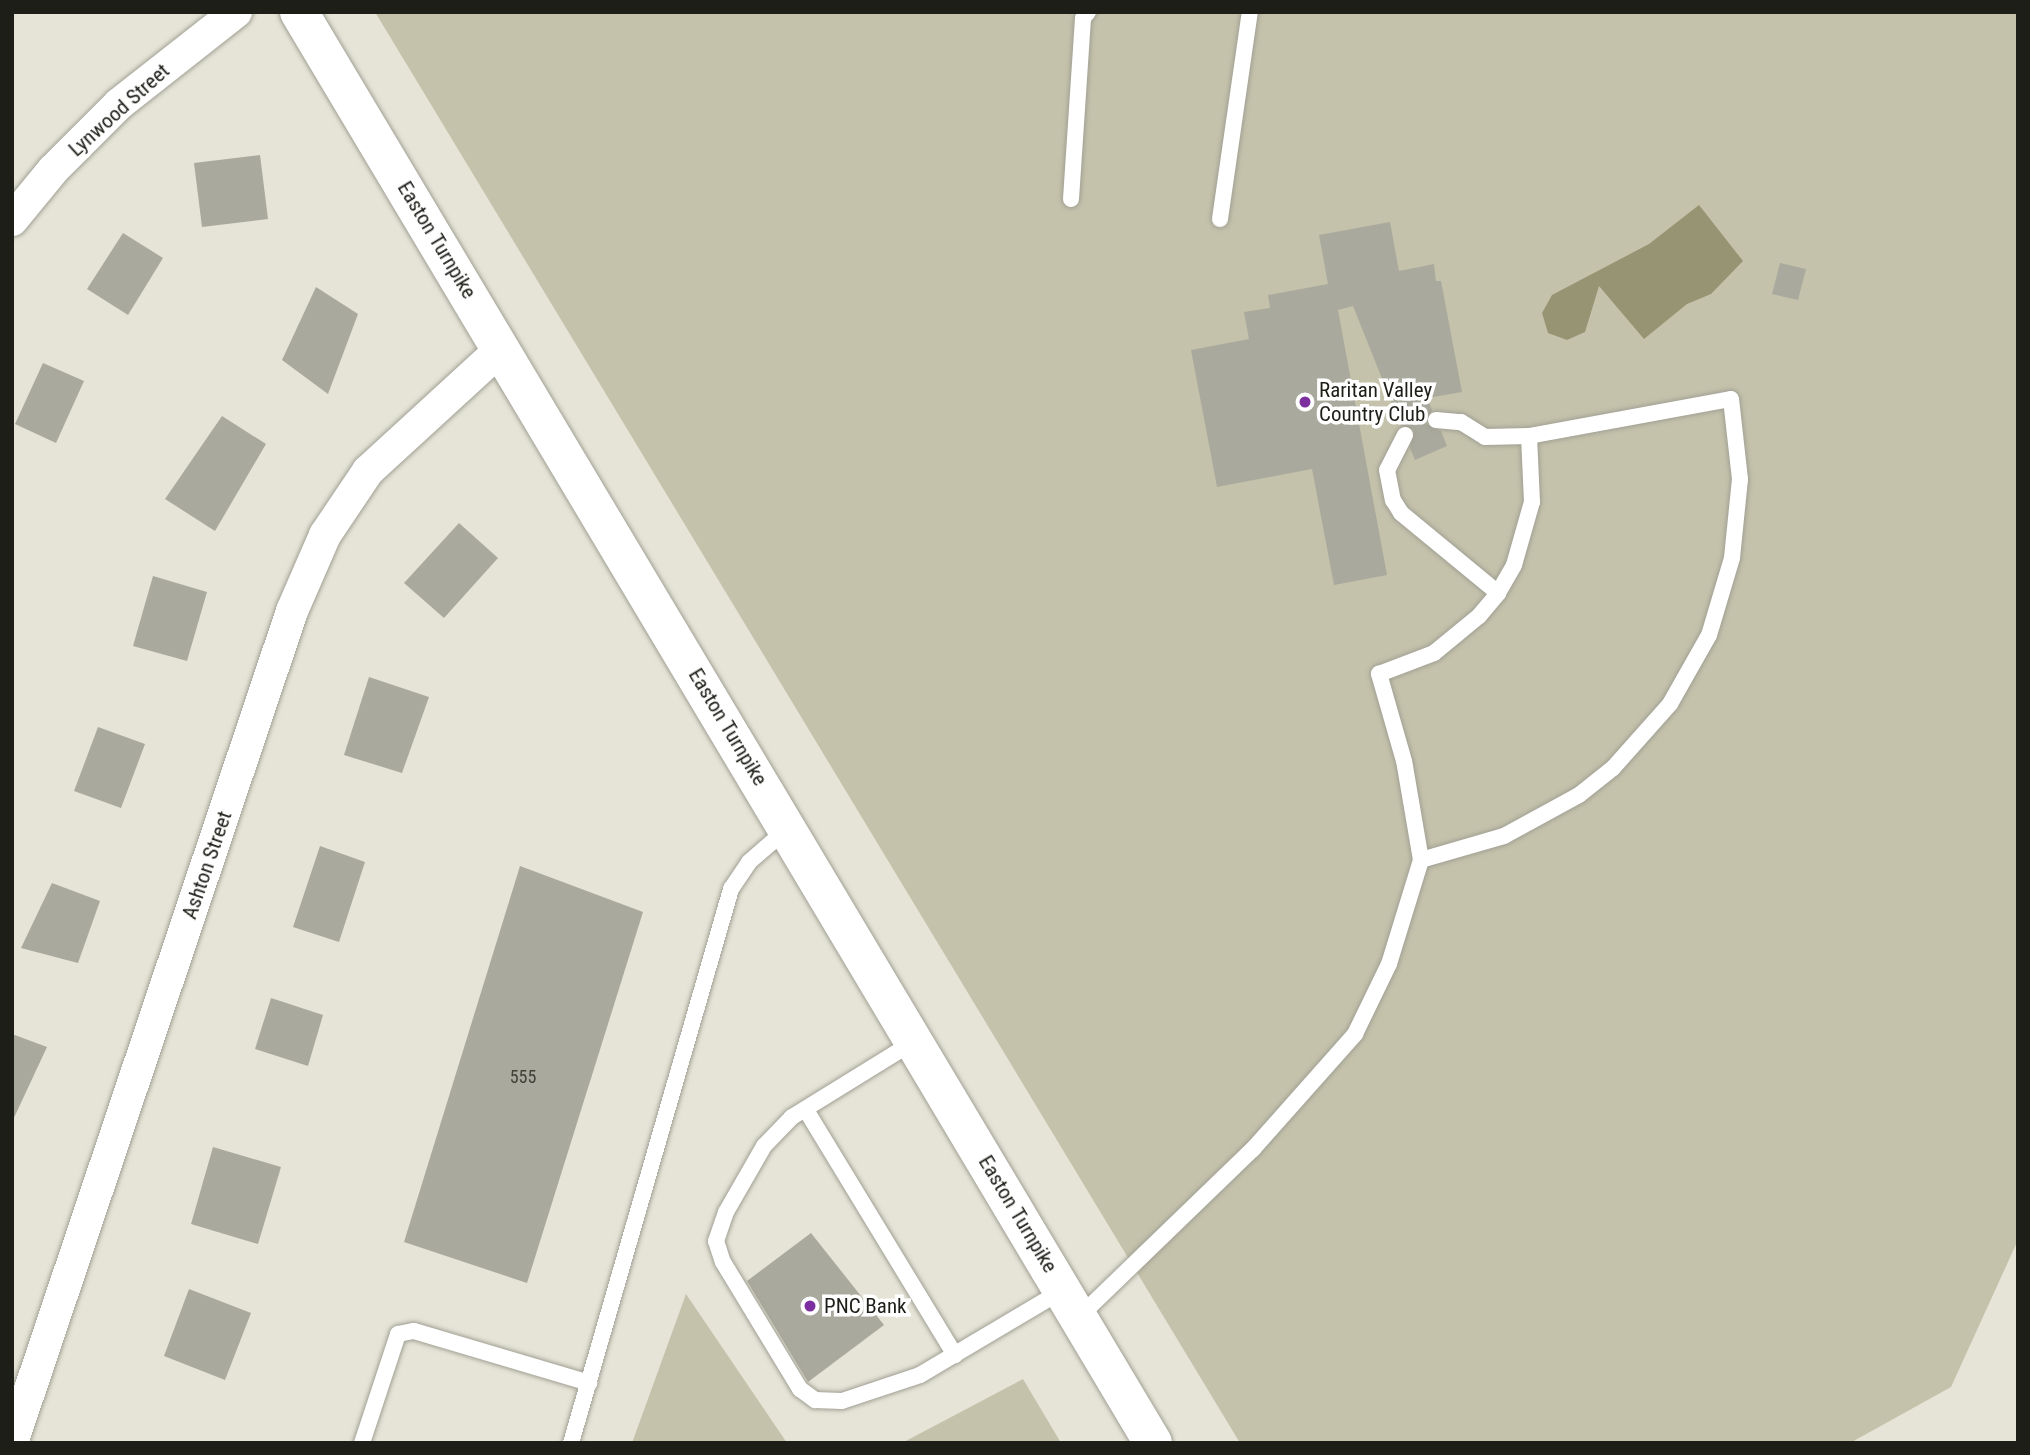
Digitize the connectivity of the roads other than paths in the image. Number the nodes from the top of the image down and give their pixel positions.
1 (236, 12) edge
2 (299, 12) edge
3 (1088, 12) edge
4 (1250, 12) edge
5 (1071, 199) dead end
6 (1220, 219) dead end
7 (12, 220) edge
8 (502, 348) junction
9 (1436, 419) dead end
10 (1405, 435) dead end
11 (1529, 436) junction
12 (1498, 593) junction
13 (788, 828) junction
14 (1421, 860) junction
15 (915, 1041) junction
16 (806, 1110) junction
17 (1071, 1304) junction
18 (955, 1355) junction
19 (589, 1383) junction
20 (12, 1443) edge
21 (362, 1443) edge
22 (571, 1443) edge
23 (1153, 1443) edge

1 - 7 street, Lynwood Street
2 - 8 main road, Easton Turnpike
3 - 5 lane
4 - 6 lane
8 - 13 main road, Easton Turnpike
8 - 20 street, Ashton Street
9 - 11 lane
10 - 12 lane
11 - 12 lane
11 - 14 lane
12 - 14 lane
13 - 15 main road, Easton Turnpike
13 - 19 lane
14 - 17 lane
15 - 16 lane
15 - 17 main road, Easton Turnpike
16 - 18 lane
16 - 18 lane
17 - 18 lane
17 - 23 main road, Easton Turnpike
19 - 21 lane
19 - 22 lane

